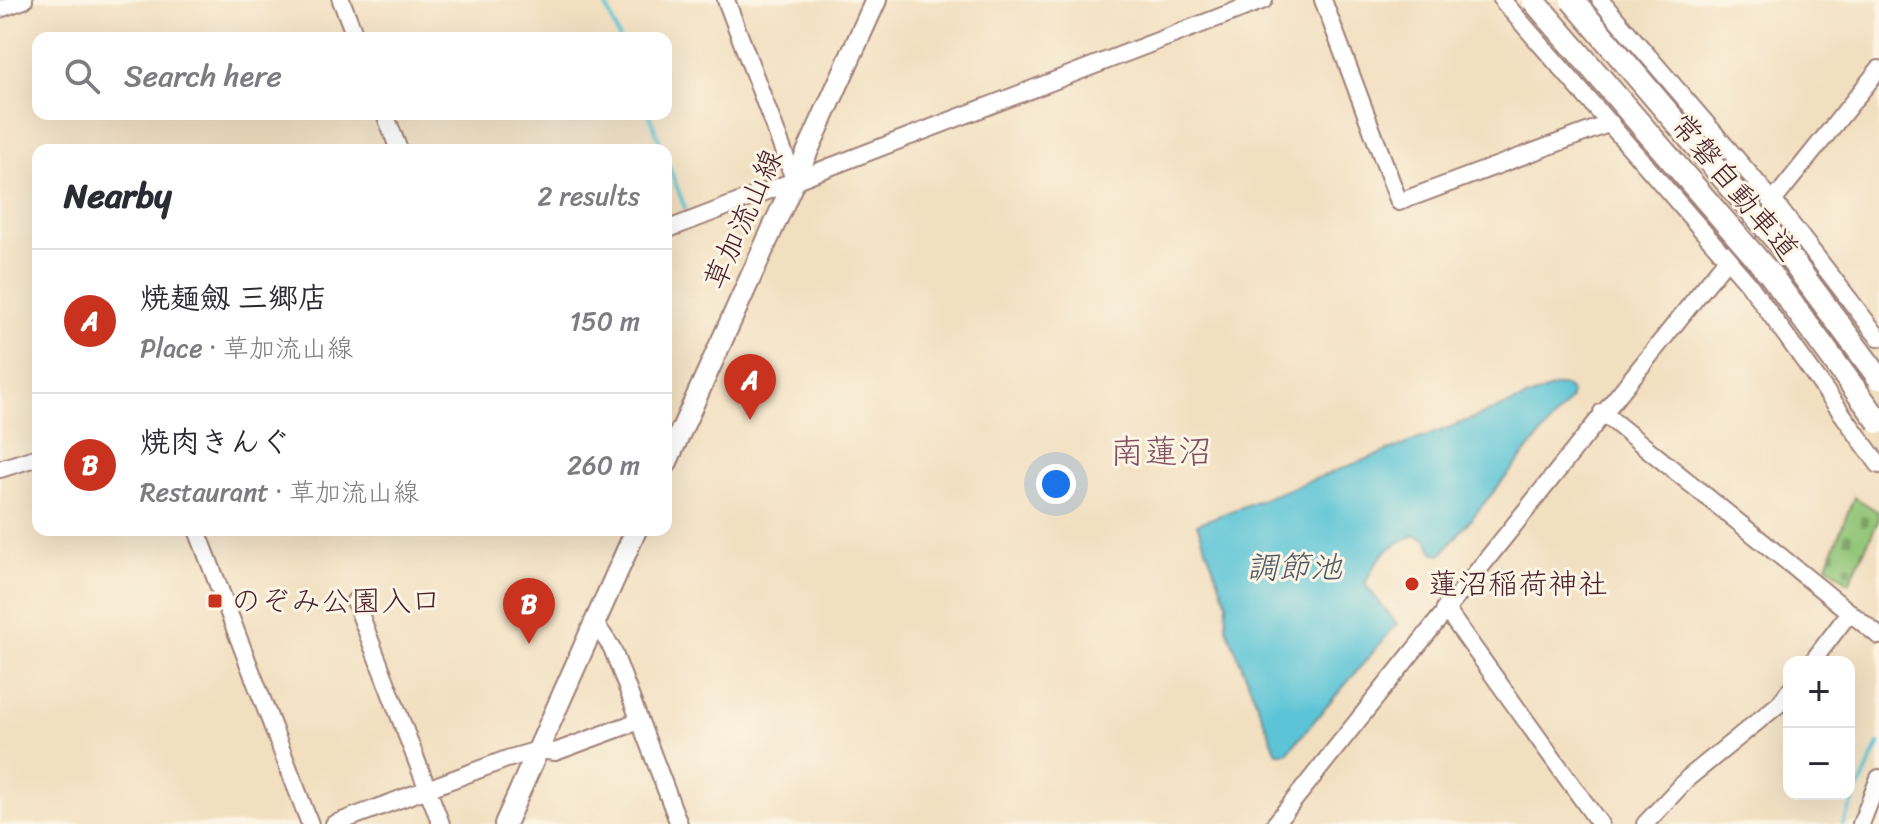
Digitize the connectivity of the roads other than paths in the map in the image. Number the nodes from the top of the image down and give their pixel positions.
1 (24, 0) edge
2 (341, 0) edge
3 (726, 0) edge
4 (876, 0) edge
5 (1264, 0) edge
6 (1323, 0) edge
7 (1502, 0) edge
8 (1533, 0) edge
9 (1572, 0) edge
10 (1600, 0) edge
11 (0, 9) edge
12 (354, 32) edge
13 (1879, 69) edge
14 (387, 120) edge
15 (1611, 123) junction
16 (397, 144) edge
17 (793, 181) junction
18 (1771, 199) junction
19 (672, 228) edge
20 (1726, 257) junction
21 (1879, 338) edge
22 (1879, 367) edge
23 (1879, 378) edge
24 (1836, 402) junction
25 (1602, 412) junction
26 (1879, 422) edge
27 (672, 447) edge
28 (32, 459) edge
29 (1879, 465) edge
30 (0, 469) edge
31 (199, 536) edge
32 (633, 536) edge
33 (355, 601) dead end
34 (1445, 608) junction
35 (1850, 612) junction
36 (595, 623) junction
37 (1879, 636) edge
38 (1817, 656) edge
39 (1783, 699) edge
40 (639, 721) junction
41 (538, 750) junction
42 (1879, 778) edge
43 (427, 788) junction
44 (310, 824) edge
45 (334, 824) edge
46 (441, 824) edge
47 (505, 824) edge
48 (679, 824) edge
49 (1275, 824) edge
50 (1600, 824) edge
51 (1645, 824) edge
52 (1861, 824) edge

1 - 11 street
2 - 12 street
3 - 17 street
4 - 17 main road, 草加流山線
5 - 17 street
6 - 15 street
7 - 15 street
8 - 26 highway, 常磐自動車道, bridge
9 - 23 highway, 常磐自動車道, bridge
10 - 18 street
13 - 18 street
14 - 16 street
15 - 20 street
17 - 19 street
17 - 27 main road, 草加流山線
18 - 20 street
18 - 21 street
20 - 24 street
20 - 25 street
22 - 24 street
24 - 29 street
25 - 34 street
25 - 35 street
28 - 30 street
31 - 44 street
32 - 36 main road
33 - 43 street
34 - 49 street
34 - 50 street
35 - 37 street
35 - 38 street
36 - 40 street
36 - 41 main road
39 - 51 street
40 - 41 street
40 - 48 street
41 - 43 street
41 - 47 main road
42 - 52 street
43 - 45 street
43 - 46 street

